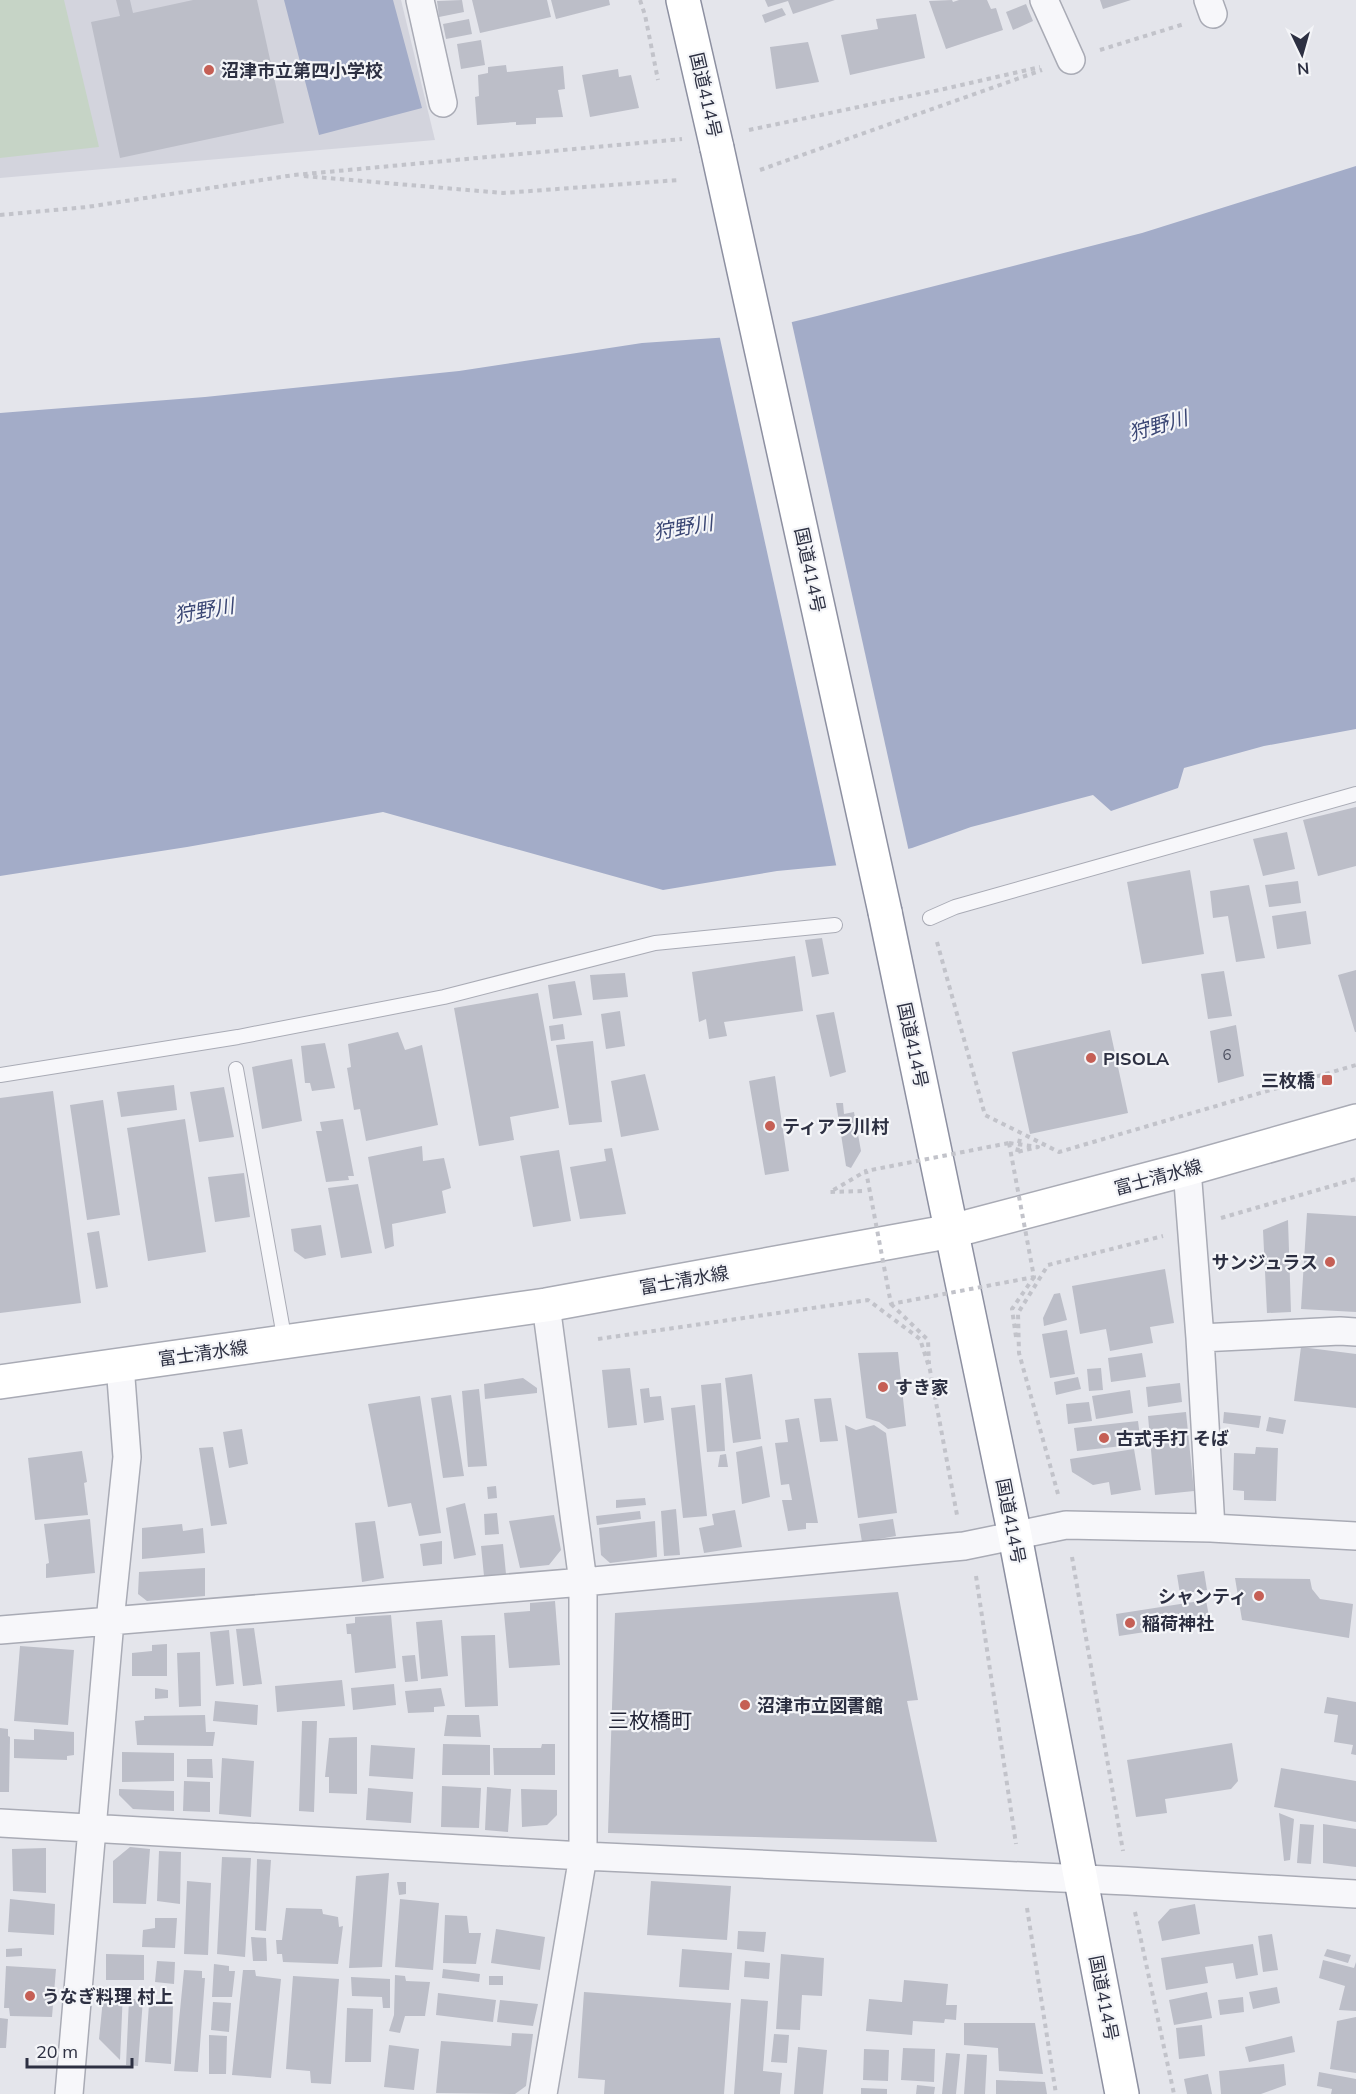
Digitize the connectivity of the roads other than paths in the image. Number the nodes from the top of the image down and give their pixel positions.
1 (420, 0) edge
2 (683, 0) edge
3 (1044, 0) edge
4 (1071, 60) road end
5 (443, 103) dead end
6 (1356, 794) edge
7 (930, 918) road end
8 (835, 925) dead end
9 (236, 1069) dead end
10 (0, 1075) edge
11 (1356, 1121) edge
12 (1187, 1169) junction
13 (952, 1231) junction
14 (546, 1305) junction
15 (1356, 1332) edge
16 (1200, 1338) junction
17 (285, 1341) junction
18 (120, 1365) junction
19 (0, 1382) edge
20 (1211, 1528) junction
21 (1015, 1536) junction
22 (1356, 1536) edge
23 (583, 1581) junction
24 (110, 1620) junction
25 (0, 1630) edge
26 (0, 1823) edge
27 (94, 1828) junction
28 (583, 1856) junction
29 (1081, 1880) junction
30 (1356, 1894) edge
31 (69, 2094) edge
32 (543, 2094) edge
33 (1122, 2094) edge

1 - 5 street
2 - 13 main road, 国道414号, bridge
3 - 4 street
6 - 7 lane
8 - 10 lane
9 - 17 lane
11 - 12 main road, 富士清水線
12 - 13 main road, 富士清水線
12 - 16 street
13 - 14 main road, 富士清水線
13 - 21 main road, 国道414号
14 - 17 main road, 富士清水線
14 - 23 street
15 - 16 street
16 - 20 street
17 - 18 main road, 富士清水線
18 - 19 main road, 富士清水線
18 - 24 street
20 - 21 street
20 - 22 street
21 - 23 street
21 - 29 main road, 国道414号
23 - 24 street
23 - 28 street
24 - 25 street
24 - 27 street
26 - 27 street
27 - 28 street
27 - 31 street
28 - 29 street
28 - 32 street
29 - 30 street
29 - 33 main road, 国道414号

